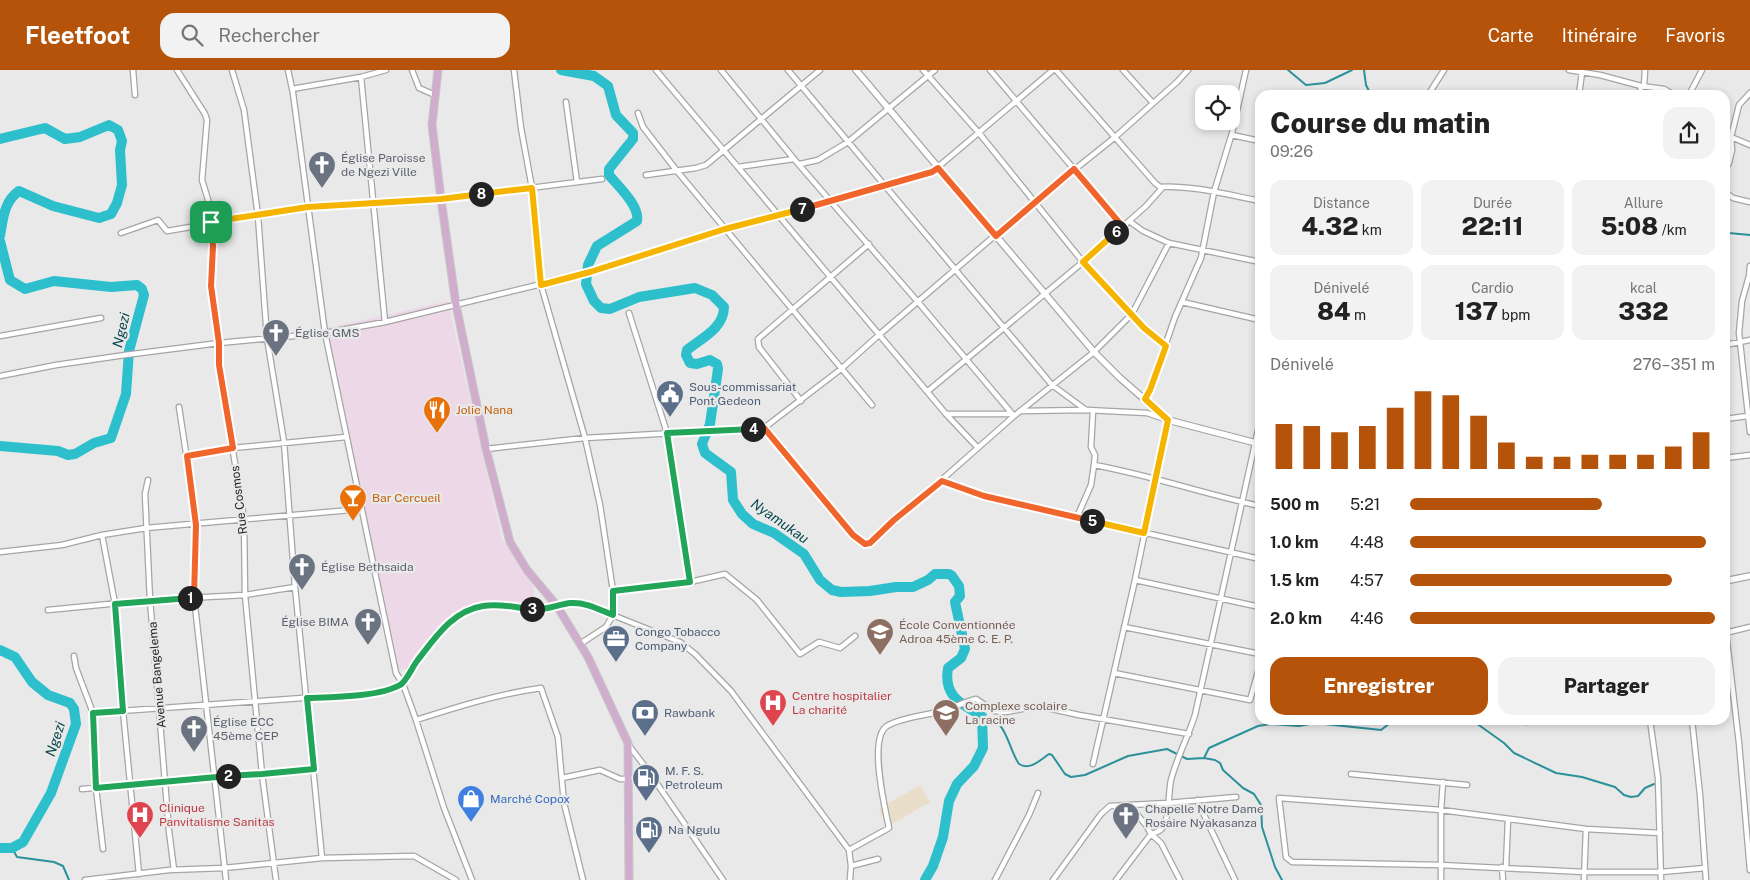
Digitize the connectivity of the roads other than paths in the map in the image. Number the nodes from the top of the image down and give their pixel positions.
1 (133, 70) edge
2 (177, 70) edge
3 (232, 70) edge
4 (288, 70) edge
5 (386, 70) edge
6 (412, 70) edge
7 (438, 70) edge
8 (514, 70) edge
9 (656, 70) edge
10 (721, 70) edge
11 (788, 70) edge
12 (820, 70) edge
13 (856, 70) edge
14 (923, 70) edge
15 (935, 70) edge
16 (990, 70) edge
17 (1055, 70) edge
18 (1123, 70) edge
19 (1188, 70) edge
20 (1246, 70) edge
21 (1444, 70) edge
22 (1569, 70) edge
23 (1645, 70) edge
24 (1702, 70) edge
25 (1580, 71) edge
26 (928, 76) junction
27 (361, 78) junction
28 (801, 86) junction
29 (1643, 86) junction
30 (292, 89) junction
31 (1431, 90) edge
32 (1579, 90) edge
33 (1642, 90) edge
34 (1666, 90) edge
35 (1692, 90) edge
36 (1750, 93) edge
37 (135, 95) dead end
38 (435, 95) junction
39 (1016, 101) junction
40 (566, 102) dead end
41 (1153, 103) junction
42 (889, 108) junction
43 (638, 112) dead end
44 (763, 119) junction
45 (979, 133) junction
46 (1232, 135) junction
47 (1731, 137) junction
48 (1114, 138) junction
49 (1255, 140) edge
50 (848, 142) junction
51 (1750, 145) edge
52 (724, 152) junction
53 (794, 158) junction
54 (1730, 159) edge
55 (800, 164) junction
56 (738, 168) junction
57 (938, 168) junction
58 (1074, 169) junction
59 (677, 171) junction
60 (646, 175) dead end
61 (602, 179) dead end
62 (577, 182) junction
63 (884, 184) junction
64 (1162, 187) junction
65 (532, 188) junction
66 (1214, 192) junction
67 (1730, 196) edge
68 (441, 199) junction
69 (1255, 200) edge
70 (831, 201) junction
71 (1034, 202) junction
72 (1750, 202) edge
73 (374, 203) junction
74 (308, 207) junction
75 (778, 215) junction
76 (258, 216) junction
77 (1129, 221) junction
78 (211, 222) junction
79 (1123, 227) junction
80 (725, 229) junction
81 (121, 233) dead end
82 (996, 236) junction
83 (1169, 243) junction
84 (869, 244) junction
85 (1203, 249) junction
86 (1255, 261) edge
87 (1083, 262) junction
88 (1750, 266) edge
89 (956, 269) junction
90 (830, 277) junction
91 (541, 285) junction
92 (1045, 293) junction
93 (918, 302) junction
94 (1182, 302) junction
95 (456, 305) junction
96 (793, 309) junction
97 (629, 313) dead end
98 (1132, 314) junction
99 (101, 318) dead end
100 (1255, 319) edge
101 (385, 322) junction
102 (1005, 328) junction
103 (325, 333) junction
104 (880, 334) junction
105 (0, 336) edge
106 (266, 338) junction
107 (1750, 340) edge
108 (219, 343) junction
109 (1739, 343) junction
110 (1730, 344) edge
111 (1166, 346) junction
112 (1094, 352) junction
113 (967, 359) junction
114 (841, 369) junction
115 (0, 376) edge
116 (1750, 379) edge
117 (1743, 381) junction
118 (1052, 386) junction
119 (928, 391) junction
120 (1145, 399) junction
121 (801, 401) junction
122 (872, 404) dead end
123 (179, 407) dead end
124 (1087, 410) junction
125 (1093, 410) junction
126 (1020, 411) junction
127 (946, 414) junction
128 (1013, 415) junction
129 (1749, 416) edge
130 (1730, 418) edge
131 (1168, 420) junction
132 (764, 428) junction
133 (1750, 432) edge
134 (667, 433) junction
135 (346, 437) junction
136 (585, 438) junction
137 (284, 442) junction
138 (1255, 442) edge
139 (233, 448) junction
140 (486, 448) junction
141 (978, 448) junction
142 (1255, 454) edge
143 (1750, 454) edge
144 (187, 456) junction
145 (1730, 457) edge
146 (1094, 465) junction
147 (148, 480) dead end
148 (1156, 480) junction
149 (942, 481) junction
150 (1242, 502) junction
151 (1255, 505) edge
152 (362, 508) junction
153 (289, 515) junction
154 (1077, 517) junction
155 (244, 518) junction
156 (196, 525) junction
157 (146, 528) junction
158 (1144, 533) junction
159 (102, 535) junction
160 (0, 552) edge
161 (1232, 553) junction
162 (1255, 558) edge
163 (1750, 576) edge
164 (1136, 580) junction
165 (1730, 580) edge
166 (690, 582) junction
167 (295, 587) junction
168 (613, 591) junction
169 (245, 595) junction
170 (194, 597) junction
171 (1221, 599) junction
172 (150, 600) junction
173 (115, 604) junction
174 (557, 606) junction
175 (1255, 606) edge
176 (48, 610) dead end
177 (613, 615) junction
178 (1124, 627) junction
179 (1750, 627) edge
180 (1730, 632) edge
181 (854, 636) dead end
182 (580, 644) junction
183 (1210, 644) junction
184 (1255, 653) edge
185 (74, 656) dead end
186 (1730, 672) edge
187 (1114, 673) junction
188 (1255, 682) edge
189 (403, 684) junction
190 (1200, 691) junction
191 (307, 698) junction
192 (256, 701) junction
193 (207, 704) junction
194 (159, 707) junction
195 (123, 711) junction
196 (93, 713) junction
197 (1103, 719) junction
198 (416, 720) junction
199 (1651, 725) edge
200 (1693, 725) edge
201 (1189, 734) junction
202 (628, 743) junction
203 (1093, 764) dead end
204 (314, 769) junction
205 (649, 772) junction
206 (262, 774) junction
207 (1350, 774) dead end
208 (214, 776) junction
209 (562, 778) junction
210 (628, 779) junction
211 (166, 782) junction
212 (1443, 782) junction
213 (130, 785) junction
214 (1467, 785) dead end
215 (96, 788) junction
216 (82, 789) dead end
217 (1038, 793) dead end
218 (1236, 797) dead end
219 (1197, 800) junction
220 (1168, 803) junction
221 (1125, 805) junction
222 (1441, 810) junction
223 (1508, 819) junction
224 (1586, 828) junction
225 (1660, 833) junction
226 (1151, 834) junction
227 (104, 849) dead end
228 (849, 850) junction
229 (322, 858) junction
230 (878, 859) dead end
231 (274, 862) junction
232 (1440, 865) junction
233 (851, 866) junction
234 (1504, 867) junction
235 (224, 868) junction
236 (1704, 868) junction
237 (174, 870) junction
238 (1750, 870) edge
239 (1584, 872) junction
240 (1661, 872) junction
241 (139, 874) junction
242 (85, 880) edge
243 (226, 880) edge
244 (276, 880) edge
245 (456, 880) edge
246 (472, 880) edge
247 (583, 880) edge
248 (628, 880) edge
249 (723, 880) edge
250 (850, 880) edge
251 (995, 880) edge
252 (1053, 880) edge
253 (1116, 880) edge
254 (1180, 880) edge
255 (1236, 880) edge
256 (1441, 880) edge
257 (1503, 880) edge
258 (1584, 880) edge
259 (1661, 880) edge
260 (1706, 880) edge

1 - 37 street
2 - 78 street, Rue Cosmos
3 - 76 street
4 - 30 street
5 - 27 street
6 - 38 street
7 - 38 main road
8 - 65 street
9 - 52 street
10 - 44 street
11 - 28 street
12 - 28 street
13 - 42 street
14 - 26 street
15 - 26 street
16 - 39 street
17 - 39 street
17 - 48 street
18 - 41 street
19 - 41 street
20 - 46 street
21 - 31 street
22 - 25 street
23 - 29 street
24 - 35 street
25 - 29 street
25 - 32 street
26 - 42 street
26 - 45 street
27 - 30 street
27 - 73 street
28 - 44 street
28 - 50 street
29 - 33 street
29 - 34 street
30 - 74 street
36 - 47 street
38 - 68 main road
39 - 45 street
39 - 58 street
40 - 62 street
41 - 48 street
42 - 50 street
42 - 57 street
43 - 59 street
44 - 52 street
44 - 53 street
45 - 57 street
45 - 71 street
46 - 49 street
46 - 66 street
47 - 51 street
47 - 54 street
48 - 58 street
48 - 64 street
50 - 55 street
50 - 63 street
52 - 56 street
52 - 59 street
53 - 55 street
53 - 56 street
55 - 70 street
56 - 75 street
57 - 63 street
57 - 82 street
58 - 71 street
58 - 79 street
59 - 60 street
59 - 80 street
61 - 62 street
62 - 65 street
63 - 70 street
63 - 89 street
64 - 66 street
64 - 77 street
65 - 68 street
65 - 91 street
66 - 69 street
66 - 85 street
67 - 72 street
68 - 73 street
68 - 95 main road
70 - 75 street
70 - 84 street
71 - 82 street
71 - 87 street
73 - 74 street
73 - 101 street
74 - 76 street
74 - 103 street
75 - 80 street
75 - 90 street
76 - 78 street
76 - 106 street
77 - 79 street
77 - 83 street
78 - 81 street
78 - 108 street, Rue Cosmos
79 - 87 street
80 - 91 street
80 - 96 street
82 - 89 street
82 - 92 street
83 - 85 street
83 - 98 street
84 - 90 street
84 - 93 street
85 - 86 street
85 - 94 street
87 - 92 street
87 - 98 street
88 - 109 street
89 - 93 street
89 - 102 street
90 - 96 street
90 - 104 street
91 - 95 street
91 - 136 street
92 - 102 street
92 - 112 street
93 - 104 street
93 - 113 street
94 - 100 street
94 - 111 street
95 - 101 street
95 - 140 main road
96 - 114 street
96 - 121 street
97 - 134 street
98 - 111 street
98 - 112 street
99 - 105 street
101 - 103 street
102 - 113 street
102 - 118 street
103 - 106 street
103 - 135 street
104 - 114 street
104 - 119 street
106 - 108 street
106 - 137 street
107 - 109 street
108 - 115 street
108 - 139 street, Rue Cosmos
109 - 110 street
109 - 117 street
111 - 120 street
112 - 118 street
112 - 120 street
113 - 119 street
113 - 128 street
114 - 121 street
114 - 122 street
116 - 117 street
117 - 129 street
118 - 124 street
118 - 126 street
119 - 127 street
120 - 131 street
121 - 132 street
123 - 144 street
124 - 125 street
124 - 126 street
125 - 131 street
125 - 146 street
126 - 128 street
127 - 128 street
127 - 141 street
128 - 141 street
129 - 130 street
129 - 133 street
131 - 138 street
131 - 148 street
132 - 134 street
132 - 149 street
134 - 136 street
134 - 166 street
135 - 137 street
135 - 152 street
136 - 140 street
136 - 168 street
137 - 139 street
137 - 153 street
139 - 144 street
139 - 155 street, Rue Cosmos
140 - 174 main road
141 - 149 street
142 - 150 street
143 - 145 street
144 - 156 street
146 - 148 street
146 - 154 street
147 - 157 street, Avenue Bangelema
148 - 150 street
148 - 158 street
149 - 154 street
150 - 151 street
150 - 161 street
152 - 153 street
152 - 189 street
153 - 155 street
153 - 167 street
154 - 158 street
155 - 156 street
155 - 169 street, Rue Cosmos
156 - 157 street
156 - 170 street
157 - 159 street
157 - 172 street, Avenue Bangelema
158 - 161 street
158 - 164 street
159 - 160 street
159 - 173 street
161 - 162 street
161 - 171 street
163 - 165 street
164 - 171 street
164 - 178 street
166 - 168 street
166 - 181 street
167 - 169 street
167 - 191 street
168 - 177 street
169 - 170 street
169 - 192 street, Rue Cosmos
170 - 172 street
170 - 193 street
171 - 175 street
171 - 183 street
172 - 173 street
172 - 194 street, Avenue Bangelema
173 - 176 street
173 - 195 street
174 - 177 street
174 - 182 main road
174 - 189 street
177 - 182 street
177 - 228 street
178 - 183 street
178 - 187 street
179 - 180 street
182 - 202 main road
183 - 184 street
183 - 190 street
185 - 196 street
186 - 238 street
187 - 190 street
187 - 197 street
188 - 190 street
189 - 191 street
189 - 198 street
190 - 201 street
191 - 192 street
191 - 204 street
192 - 193 street
192 - 206 street, Rue Cosmos
193 - 194 street
193 - 208 street
194 - 195 street
194 - 211 street, Avenue Bangelema
195 - 196 street
195 - 213 street
196 - 215 street
197 - 201 street
197 - 203 street
197 - 228 street
198 - 209 street
198 - 246 street
199 - 225 street
200 - 236 street
201 - 220 street
202 - 205 street
202 - 210 main road
204 - 206 street
204 - 229 street
205 - 210 street
205 - 249 street
206 - 208 street
206 - 231 street, Rue Cosmos
207 - 212 street
208 - 211 street
208 - 235 street
209 - 210 street
209 - 247 street
210 - 248 main road
211 - 213 street
211 - 237 street, Avenue Bangelema
212 - 214 street
212 - 222 street
213 - 215 street
213 - 241 street
215 - 216 street
215 - 227 street
217 - 251 street
218 - 219 street
219 - 220 street
219 - 255 street
220 - 221 street
220 - 226 street
221 - 226 street
221 - 252 street
222 - 223 street
222 - 232 street
222 - 232 street
223 - 224 street
223 - 234 street
224 - 225 street
224 - 239 street
225 - 240 street
226 - 253 street
226 - 254 street
228 - 233 street
229 - 231 street
229 - 245 street
230 - 233 street
231 - 235 street
231 - 244 street, Rue Cosmos
232 - 234 street
232 - 256 street
233 - 250 street
234 - 239 street
234 - 257 street
235 - 237 street
235 - 243 street
236 - 240 street
236 - 260 street
237 - 241 street
239 - 240 street
239 - 258 street
240 - 259 street
241 - 242 street

